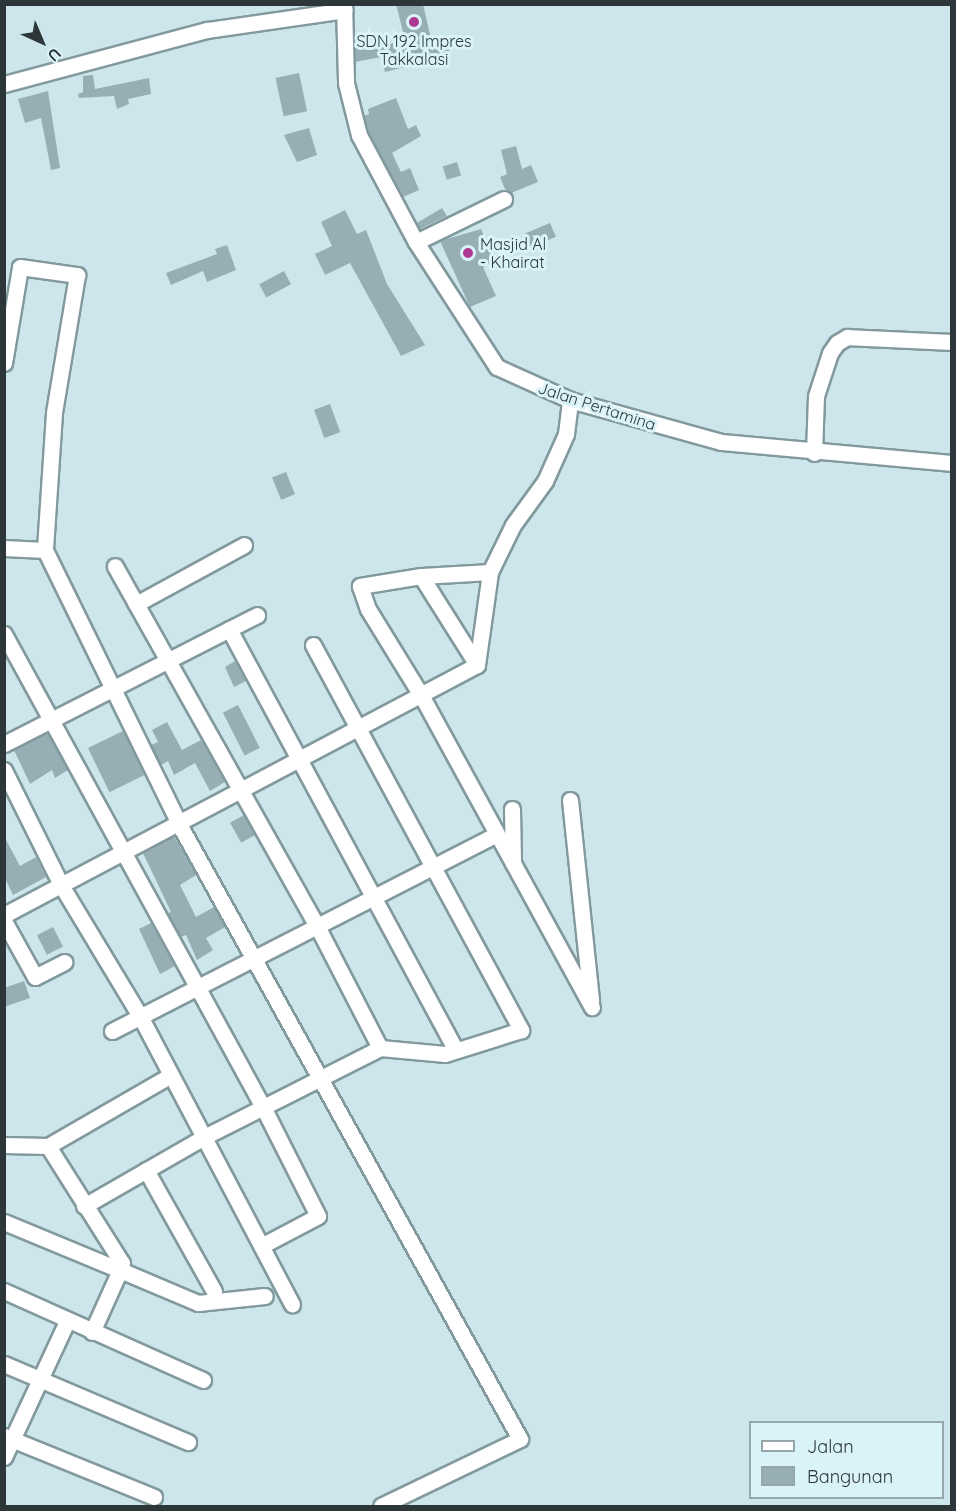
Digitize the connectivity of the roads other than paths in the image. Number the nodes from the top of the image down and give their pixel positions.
1 (344, 7) edge
2 (4, 84) edge
3 (504, 199) dead end
4 (416, 242) junction
5 (951, 342) edge
6 (4, 363) edge
7 (570, 400) junction
8 (814, 453) junction
9 (951, 463) edge
10 (244, 545) dead end
11 (4, 548) edge
12 (45, 550) junction
13 (115, 566) dead end
14 (490, 573) junction
15 (421, 576) junction
16 (136, 604) junction
17 (257, 615) dead end
18 (229, 629) junction
19 (4, 634) edge
20 (313, 645) dead end
21 (166, 662) junction
22 (477, 665) junction
23 (111, 690) junction
24 (422, 694) junction
25 (52, 720) junction
26 (358, 728) junction
27 (4, 744) edge
28 (300, 759) junction
29 (4, 770) edge
30 (239, 791) junction
31 (570, 800) dead end
32 (512, 809) dead end
33 (179, 824) junction
34 (495, 835) junction
35 (124, 852) junction
36 (436, 867) junction
37 (513, 867) junction
38 (62, 885) junction
39 (374, 900) junction
40 (4, 915) edge
41 (4, 921) edge
42 (318, 928) junction
43 (255, 959) junction
44 (64, 962) dead end
45 (196, 989) junction
46 (140, 1016) junction
47 (112, 1031) dead end
48 (380, 1048) junction
49 (456, 1050) junction
50 (171, 1075) junction
51 (319, 1079) junction
52 (263, 1107) junction
53 (204, 1137) junction
54 (4, 1144) edge
55 (48, 1146) junction
56 (146, 1170) junction
57 (84, 1206) junction
58 (4, 1222) edge
59 (261, 1246) junction
60 (120, 1270) junction
61 (4, 1291) edge
62 (214, 1291) dead end
63 (265, 1296) dead end
64 (292, 1304) dead end
65 (68, 1320) junction
66 (92, 1332) junction
67 (4, 1364) edge
68 (40, 1380) junction
69 (203, 1380) dead end
70 (9, 1437) edge
71 (188, 1442) dead end
72 (4, 1457) edge
73 (154, 1497) dead end
74 (381, 1506) edge

1 - 2 street
1 - 4 street, Jalan Pertamina
3 - 4 street
4 - 7 street, Jalan Pertamina
5 - 8 street
6 - 12 street
7 - 8 street, Jalan Pertamina
7 - 14 street
8 - 9 street, Jalan Pertamina
10 - 16 street
11 - 12 street
12 - 23 street
13 - 16 street
14 - 15 street
14 - 22 street
15 - 22 street
15 - 24 street
16 - 21 street
17 - 18 street
18 - 21 street
18 - 28 street
19 - 25 street
20 - 26 street
21 - 23 street
21 - 30 street
22 - 24 street
23 - 25 street
23 - 33 street
24 - 26 street
24 - 34 street
25 - 27 street
25 - 35 street
26 - 28 street
26 - 36 street
28 - 30 street
28 - 39 street
29 - 38 street
30 - 33 street
30 - 42 street
31 - 37 street
32 - 37 street
33 - 35 street
33 - 43 street
34 - 36 street
34 - 37 street
35 - 38 street
35 - 45 street
36 - 39 street
36 - 49 street
38 - 40 street
38 - 46 street
39 - 42 street
39 - 49 street
41 - 44 street
42 - 43 street
42 - 48 street
43 - 45 street
43 - 51 street
45 - 46 street
45 - 52 street
46 - 47 street
46 - 50 street
48 - 49 street
48 - 51 street
50 - 53 street
50 - 55 street
51 - 52 street
51 - 74 street
52 - 53 street
52 - 59 street
53 - 56 street
53 - 59 street
54 - 55 street
55 - 57 street
56 - 57 street
56 - 62 street
57 - 60 street
58 - 60 street
59 - 64 street
60 - 63 street
60 - 66 street
61 - 65 street
65 - 66 street
65 - 68 street
66 - 69 street
67 - 68 street
68 - 70 street
68 - 71 street
70 - 72 street
70 - 73 street

